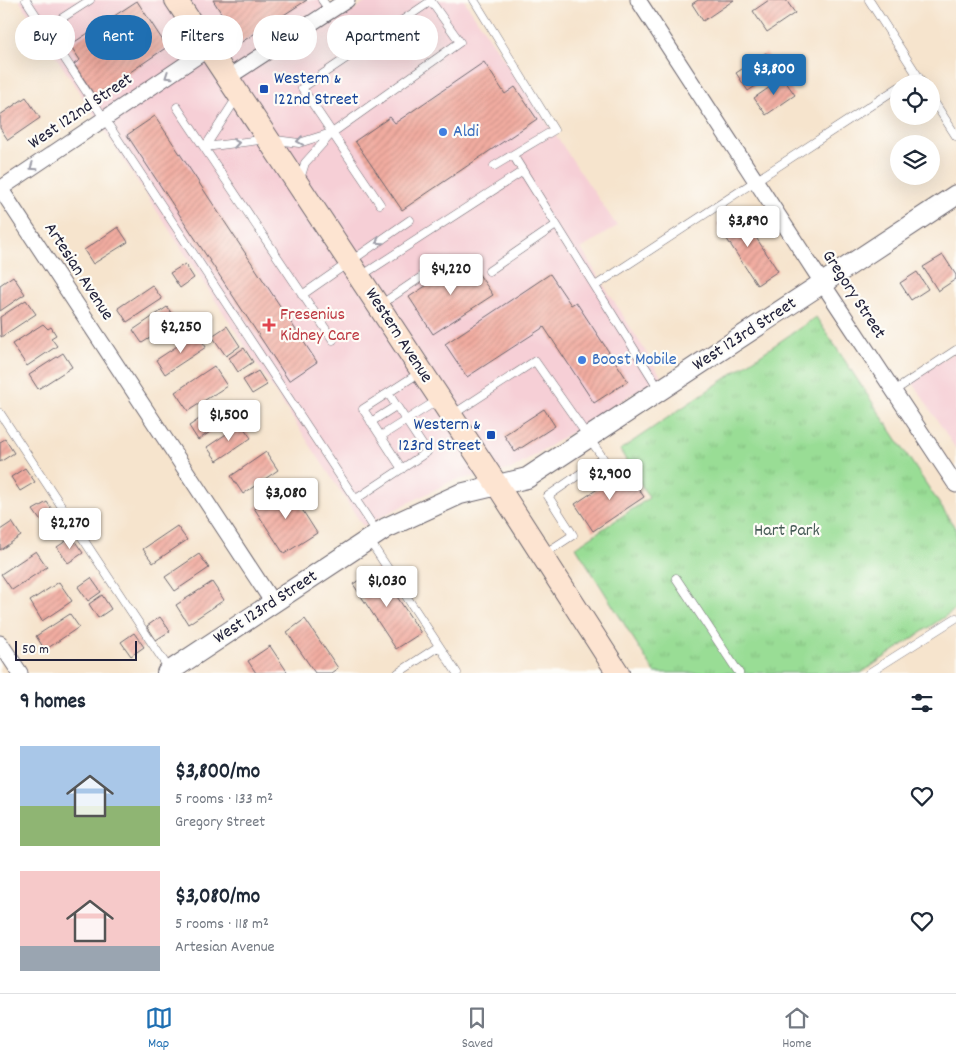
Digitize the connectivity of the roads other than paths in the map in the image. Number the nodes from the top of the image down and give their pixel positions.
1 (26, 0) edge
2 (90, 0) edge
3 (176, 0) edge
4 (347, 0) edge
5 (431, 0) edge
6 (474, 0) edge
7 (638, 0) edge
8 (870, 0) edge
9 (326, 6) edge
10 (36, 15) edge
11 (67, 15) edge
12 (186, 15) edge
13 (65, 60) edge
14 (192, 60) edge
15 (215, 60) edge
16 (917, 75) edge
17 (233, 87) junction
18 (890, 93) edge
19 (177, 107) dead end
20 (940, 111) edge
21 (104, 119) junction
22 (332, 133) junction
23 (956, 136) edge
24 (268, 139) junction
25 (205, 147) junction
26 (513, 156) junction
27 (494, 166) dead end
28 (523, 171) junction
29 (756, 181) junction
30 (298, 186) junction
31 (0, 189) edge
32 (956, 195) edge
33 (380, 204) dead end
34 (410, 220) dead end
35 (556, 225) junction
36 (439, 265) dead end
37 (354, 269) junction
38 (489, 271) dead end
39 (823, 284) junction
40 (595, 286) junction
41 (302, 295) junction
42 (378, 306) junction
43 (333, 340) dead end
44 (956, 350) edge
45 (422, 372) junction
46 (660, 391) junction
47 (894, 391) junction
48 (388, 393) junction
49 (396, 406) junction
50 (445, 407) junction
51 (0, 413) edge
52 (406, 420) junction
53 (372, 422) junction
54 (381, 436) junction
55 (589, 437) junction
56 (402, 468) junction
57 (956, 485) edge
58 (497, 486) junction
59 (356, 499) junction
60 (374, 537) junction
61 (542, 555) junction
62 (676, 578) dead end
63 (274, 603) junction
64 (956, 618) edge
65 (0, 643) edge
66 (439, 646) junction
67 (169, 672) edge
68 (20, 673) edge
69 (398, 673) edge
70 (457, 673) edge
71 (618, 673) edge
72 (739, 673) edge
73 (869, 673) edge

1 - 10 lane
2 - 11 lane
3 - 12 main road, Western Avenue
4 - 9 street
5 - 22 lane
5 - 22 lane
6 - 26 lane
7 - 29 street, Gregory Street
8 - 16 lane
9 - 17 street
13 - 21 lane
14 -> 21 street, West 122nd Street
15 - 17 main road, Western Avenue
17 - 24 main road, Western Avenue
17 - 25 lane
18 - 29 lane
19 - 25 lane
20 - 23 lane
21 -> 31 street, West 122nd Street
21 - 59 lane
22 -> 24 lane
22 - 30 lane
22 - 33 lane
25 -> 24 lane
24 - 30 main road, Western Avenue
25 - 41 lane
26 - 27 lane
26 - 28 lane
28 - 35 lane
28 - 37 lane
29 - 39 street, Gregory Street
29 - 40 lane
30 - 37 main road, Western Avenue
31 - 63 street, Artesian Avenue
32 - 39 street, West 123rd Street
34 -> 37 lane
35 - 38 lane
35 - 40 lane
36 - 42 lane
37 - 41 lane
37 - 42 main road, Western Avenue
39 - 46 street, West 123rd Street
39 - 47 street, Gregory Street
40 - 46 lane
41 - 43 lane
42 - 45 main road, Western Avenue
44 - 47 lane
45 - 48 lane
45 - 50 main road, Western Avenue
46 - 55 street, West 123rd Street
47 - 57 street, Gregory Street
48 - 49 lane
48 - 53 lane
49 - 52 lane
49 - 53 lane
50 - 52 lane
50 - 55 lane
50 - 58 main road, Western Avenue
51 - 67 lane
52 - 54 lane
52 - 56 lane
53 - 54 lane
54 - 56 lane
55 - 58 street, West 123rd Street
55 - 61 lane
56 - 59 lane
58 - 60 street, West 123rd Street
58 - 61 main road, Western Avenue
59 - 60 lane
60 - 63 street, West 123rd Street
60 - 66 lane
61 - 71 main road, Western Avenue
62 - 72 lane
63 - 67 street, West 123rd Street
64 - 73 lane
65 - 68 street
66 - 69 lane
66 - 70 lane

